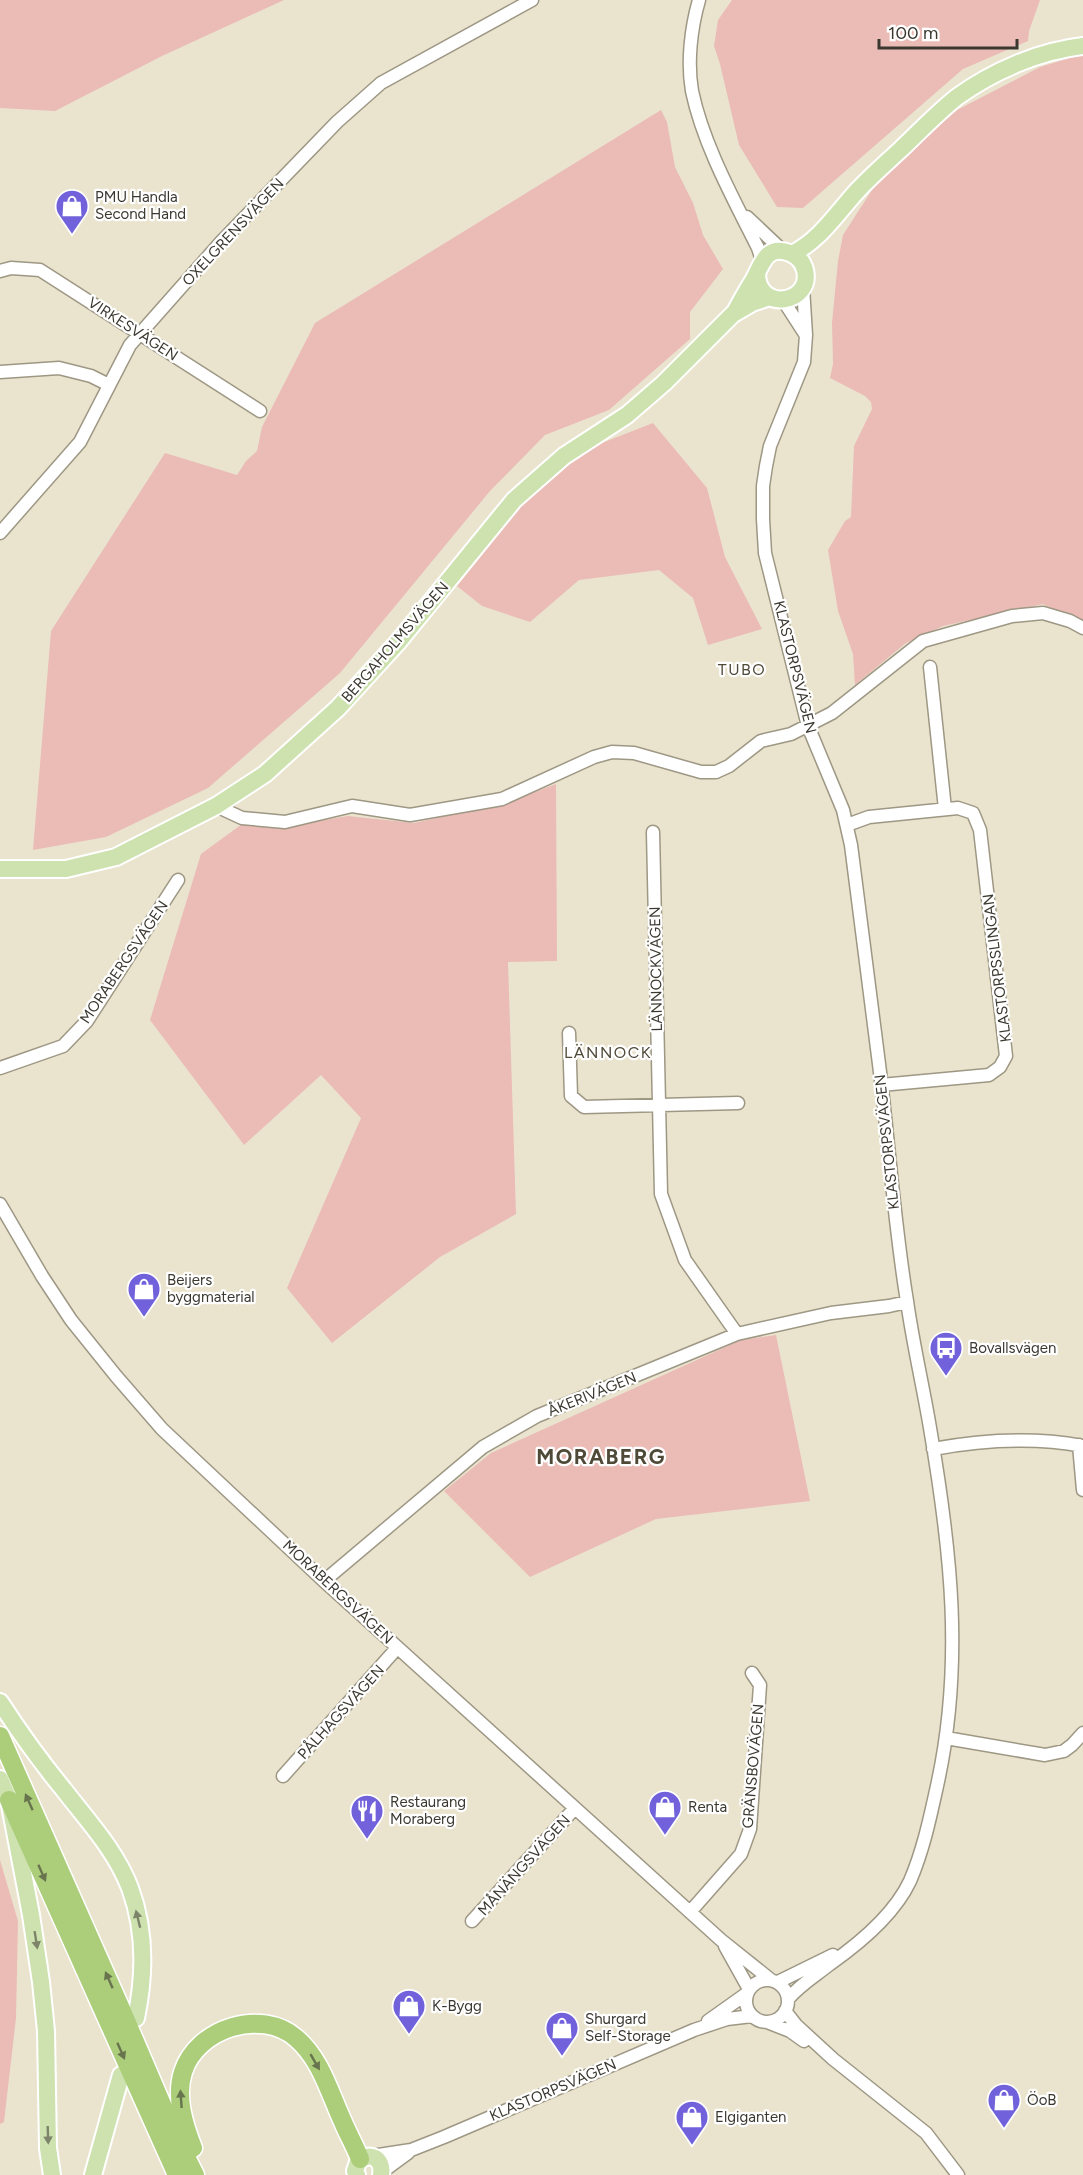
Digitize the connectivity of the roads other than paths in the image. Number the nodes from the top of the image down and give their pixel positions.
1 (532, 0) edge
2 (699, 0) edge
3 (1083, 46) edge
4 (739, 209) junction
5 (834, 219) junction
6 (788, 253) junction
7 (759, 267) junction
8 (804, 268) junction
9 (0, 271) edge
10 (803, 287) junction
11 (776, 298) junction
12 (733, 314) junction
13 (140, 334) junction
14 (806, 335) junction
15 (0, 372) edge
16 (109, 385) junction
17 (260, 411) dead end
18 (0, 533) edge
19 (1083, 628) edge
20 (930, 667) dead end
21 (808, 726) junction
22 (216, 806) junction
23 (945, 809) junction
24 (847, 825) junction
25 (653, 832) dead end
26 (0, 869) edge
27 (178, 880) dead end
28 (569, 1033) dead end
29 (0, 1068) edge
30 (881, 1085) junction
31 (738, 1103) dead end
32 (658, 1106) junction
33 (0, 1204) edge
34 (907, 1302) junction
35 (737, 1334) junction
36 (1081, 1446) edge
37 (933, 1449) junction
38 (1083, 1490) edge
39 (324, 1581) junction
40 (398, 1647) junction
41 (752, 1673) dead end
42 (0, 1702) edge
43 (1083, 1733) edge
44 (0, 1736) edge
45 (946, 1738) junction
46 (284, 1776) dead end
47 (0, 1779) edge
48 (9, 1800) junction
49 (575, 1808) junction
50 (690, 1912) junction
51 (472, 1921) dead end
52 (721, 1940) junction
53 (858, 1942) junction
54 (774, 1981) junction
55 (748, 1992) junction
56 (787, 2005) junction
57 (753, 2016) junction
58 (136, 2018) dead end
59 (767, 2022) junction
60 (694, 2030) junction
61 (833, 2059) junction
62 (121, 2075) dead end
63 (411, 2150) junction
64 (358, 2167) edge
65 (382, 2173) edge
66 (52, 2175) edge
67 (93, 2175) edge
68 (177, 2175) edge
69 (195, 2175) edge
70 (203, 2175) edge
71 (958, 2175) edge

1 - 13 street, OXELGRENSVÄGEN
2 - 4 street
3 - 5 main road
4 - 6 street
4 - 7 street
5 - 6 main road
5 - 8 main road
6 - 7 main road
6 - 8 main road
7 - 11 main road
7 - 12 main road, BERGAHOLMSVÄGEN
8 - 10 main road
9 - 13 street, VIRKESVÄGEN
10 - 11 main road, BERGAHOLMSVÄGEN
10 - 14 street, KLASTORPSVÄGEN
11 - 12 main road, BERGAHOLMSVÄGEN
11 - 14 street
12 - 22 main road, BERGAHOLMSVÄGEN
13 - 16 street, OXELGRENSVÄGEN
13 - 17 street, VIRKESVÄGEN
14 - 21 street, KLASTORPSVÄGEN
15 - 16 street
16 - 18 street, OXELGRENSVÄGEN
19 - 21 street
20 - 23 street
21 - 22 street
21 - 24 street, KLASTORPSVÄGEN
22 - 26 main road, BERGAHOLMSVÄGEN
23 - 24 street, KLASTORPSSLINGAN
23 - 30 street, KLASTORPSSLINGAN
24 - 30 street, KLASTORPSVÄGEN
25 - 32 street, LÄNNOCKVÄGEN
27 - 29 street, MORABERGSVÄGEN
28 - 32 street
30 - 34 street, KLASTORPSVÄGEN
31 - 32 street
32 - 35 street, LÄNNOCKVÄGEN
33 - 39 street, MORABERGSVÄGEN
34 - 35 street, ÅKERIVÄGEN
34 - 37 street, KLASTORPSVÄGEN
35 - 39 street, ÅKERIVÄGEN
36 - 37 street
36 - 38 street
37 - 45 street, KLASTORPSVÄGEN
39 - 40 street, MORABERGSVÄGEN
40 - 46 street, PÅLHAGSVÄGEN
40 - 49 street, MORABERGSVÄGEN
41 - 50 street, GRÄNSBOVÄGEN
58 -> 42 main road
43 - 45 street
69 -> 44 highway
45 - 53 street, KLASTORPSVÄGEN
47 - 48 main road
48 -> 66 main road
48 -> 68 highway
49 - 50 street, MORABERGSVÄGEN
49 - 51 street, MÅNÄNGSVÄGEN
50 - 52 street, MORABERGSVÄGEN
52 - 54 street, MORABERGSVÄGEN
52 - 55 street, MORABERGSVÄGEN
53 - 54 street, KLASTORPSVÄGEN
53 - 56 street, KLASTORPSVÄGEN
54 - 55 street
54 - 56 street
55 - 57 street
55 - 60 street, KLASTORPSVÄGEN
56 - 59 street
56 - 61 street
57 - 59 street
57 - 60 street, KLASTORPSVÄGEN
59 - 61 street
60 - 63 street, KLASTORPSVÄGEN
61 - 71 street
62 - 67 main road
63 - 64 street, KLASTORPSVÄGEN
63 - 65 street, KLASTORPSVÄGEN
64 - 65 main road
70 -> 64 highway

